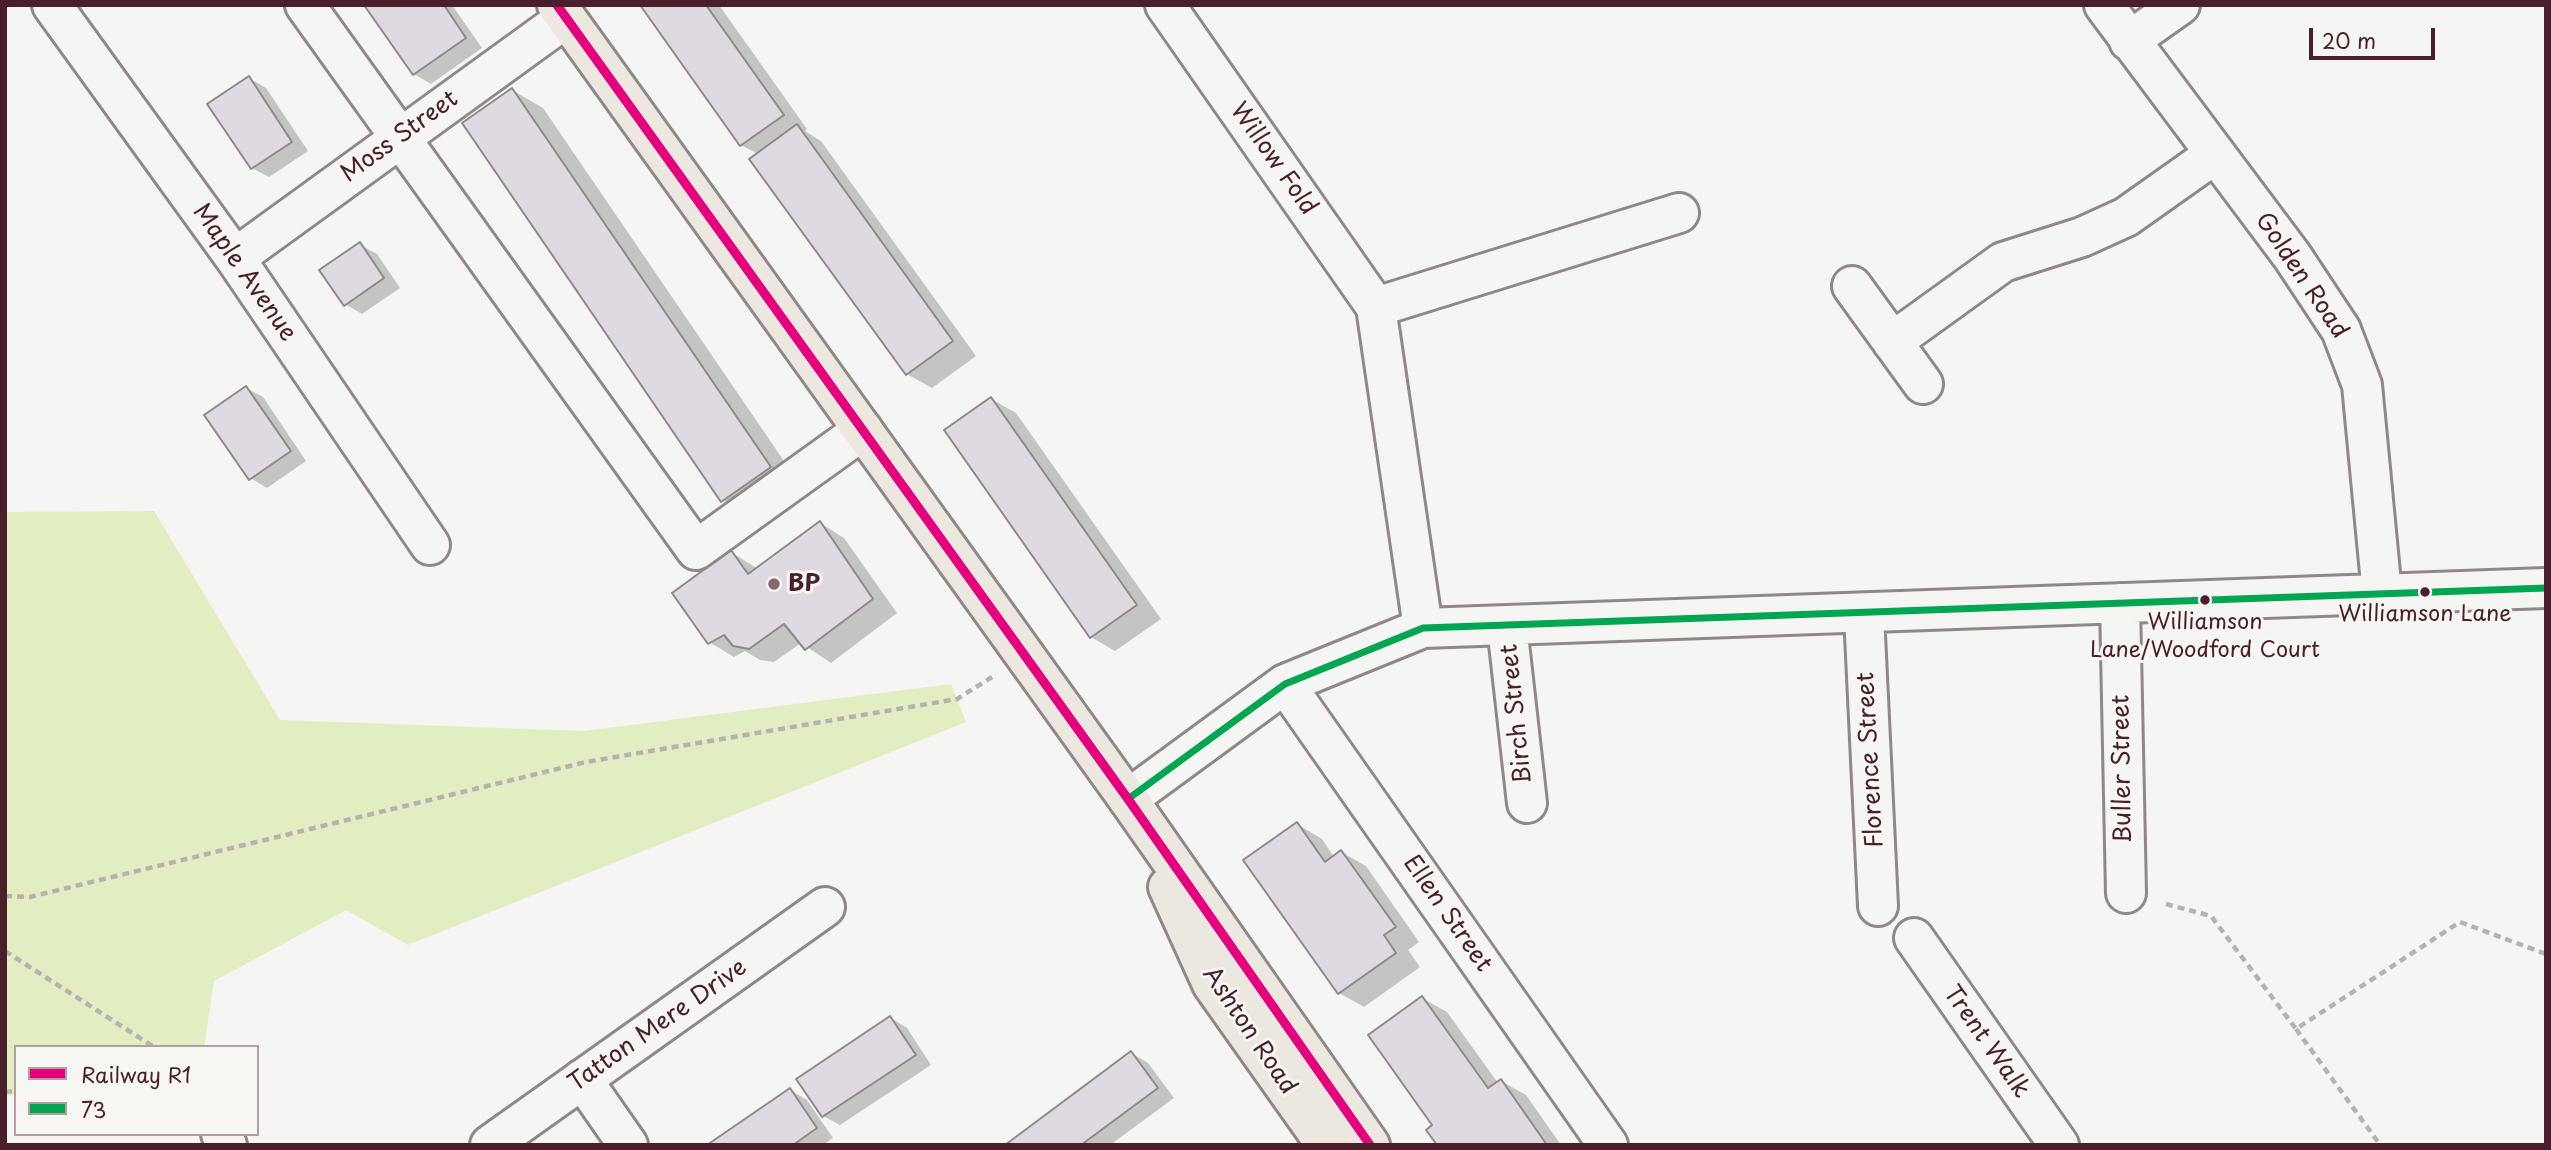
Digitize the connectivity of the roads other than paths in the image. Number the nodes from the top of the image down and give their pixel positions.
1 (51, 5) edge
2 (305, 5) edge
3 (2104, 5) edge
4 (2180, 5) edge
5 (1171, 7) edge
6 (561, 12) edge
7 (2129, 41) junction
8 (399, 138) junction
9 (2215, 154) junction
10 (1679, 213) dead end
11 (235, 258) junction
12 (1852, 286) dead end
13 (1376, 307) junction
14 (1892, 342) junction
15 (1923, 384) dead end
16 (863, 430) junction
17 (430, 545) dead end
18 (2546, 588) edge
19 (2382, 594) junction
20 (2120, 603) junction
21 (1864, 614) junction
22 (1507, 626) junction
23 (1423, 628) junction
24 (1285, 684) junction
25 (1128, 799) junction
26 (1527, 803) dead end
27 (2126, 893) road end
28 (1878, 906) dead end
29 (825, 908) dead end
30 (1914, 939) dead end
31 (582, 1079) junction
32 (490, 1145) edge
33 (628, 1145) edge
34 (1326, 1145) edge
35 (1370, 1145) edge
36 (1608, 1145) edge
37 (2059, 1145) edge

1 - 11 street, Maple Avenue
2 - 8 street
3 - 7 street, Golden Road
4 - 7 street
5 - 13 street, Willow Fold
6 - 8 street, Moss Street
6 - 16 main road
7 - 9 street, Golden Road
8 - 11 street, Moss Street
8 - 16 street
9 - 14 street
9 - 19 street, Golden Road
10 - 13 street
11 - 17 street, Maple Avenue
12 - 14 street
13 - 23 street, Willow Fold
14 - 15 street
16 - 25 main road
18 - 19 street
19 - 20 street
20 - 21 street
20 - 27 street, Buller Street
21 - 22 street
21 - 28 street, Florence Street
22 - 23 street
22 - 26 street, Birch Street
23 - 24 street
24 - 25 street
24 - 36 street, Ellen Street
25 - 34 main road, Ashton Road
25 - 35 main road, Ashton Road
29 - 31 street, Tatton Mere Drive
30 - 37 street, Trent Walk
31 - 32 street, Tatton Mere Drive
31 - 33 street

